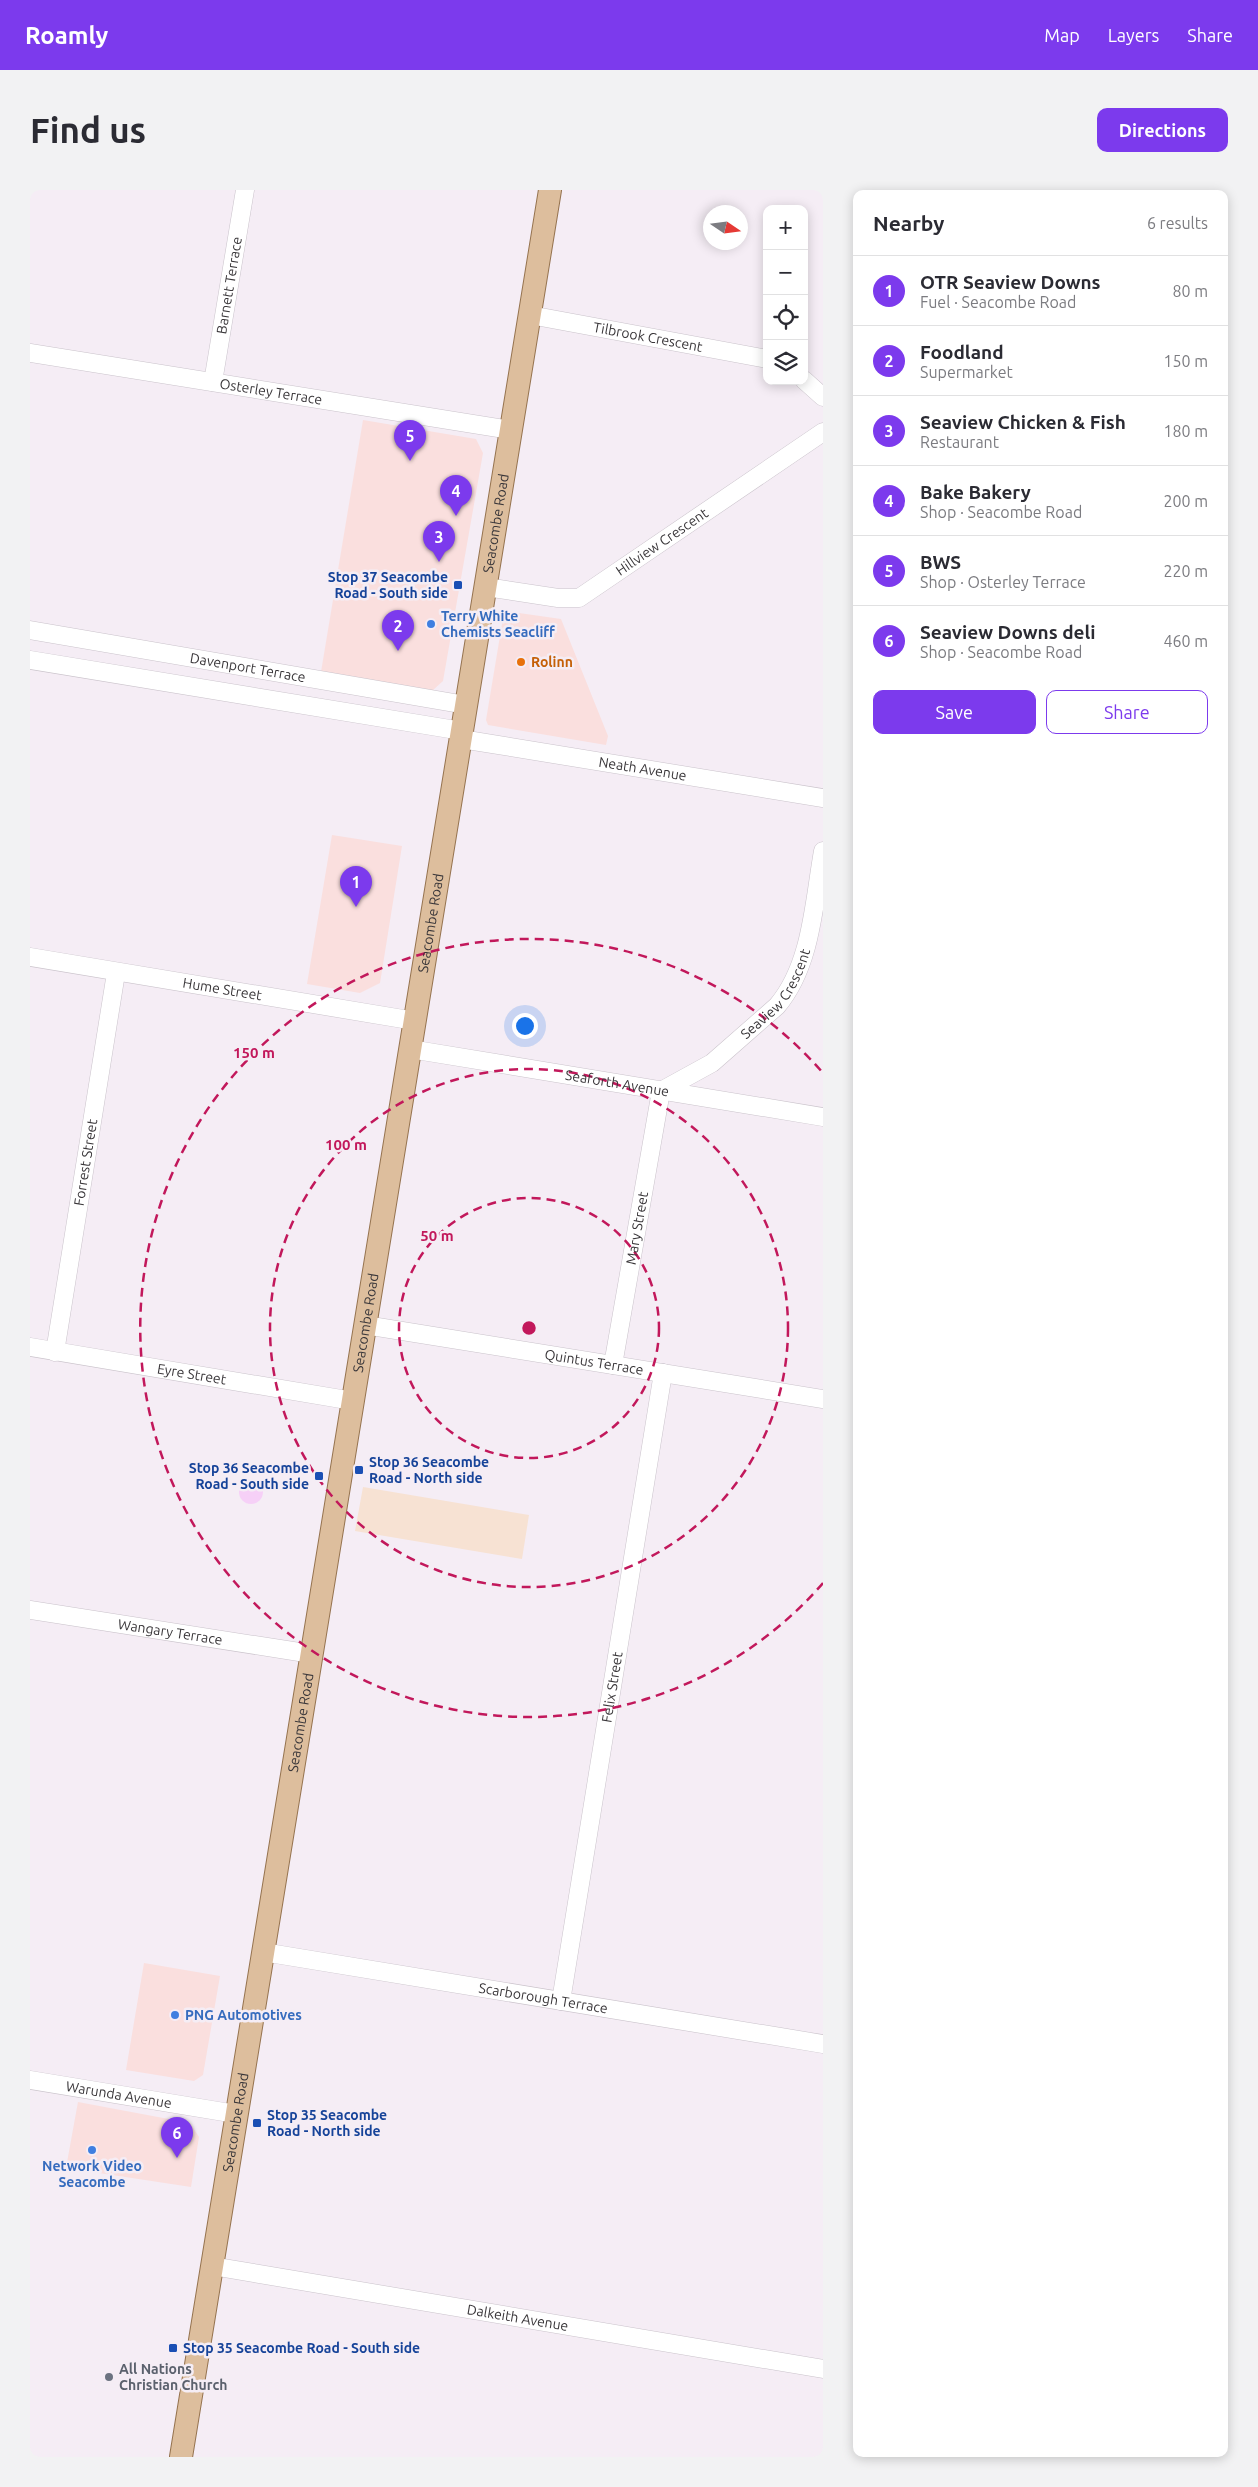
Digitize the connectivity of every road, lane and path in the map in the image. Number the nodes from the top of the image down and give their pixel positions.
1 (245, 190) edge
2 (550, 190) edge
3 (530, 315) junction
4 (30, 353) edge
5 (763, 358) edge
6 (213, 382) junction
7 (808, 384) edge
8 (823, 397) edge
9 (511, 430) junction
10 (823, 432) edge
11 (486, 587) junction
12 (30, 630) edge
13 (30, 660) edge
14 (466, 705) junction
15 (461, 735) junction
16 (823, 798) edge
17 (823, 850) edge
18 (30, 957) edge
19 (116, 972) junction
20 (415, 1021) junction
21 (410, 1050) junction
22 (661, 1091) junction
23 (823, 1117) edge
24 (365, 1325) junction
25 (30, 1348) edge
26 (55, 1352) junction
27 (612, 1365) junction
28 (663, 1373) junction
29 (823, 1399) edge
30 (353, 1401) junction
31 (30, 1610) edge
32 (312, 1654) junction
33 (263, 1952) junction
34 (561, 2001) junction
35 (823, 2044) edge
36 (30, 2080) edge
37 (236, 2114) junction
38 (212, 2266) junction
39 (823, 2369) edge
40 (180, 2457) edge

1 - 6 street, Barnett Terrace
2 - 3 main road, Seacombe Road
3 - 5 street, Tilbrook Crescent
3 - 9 main road, Seacombe Road
4 - 6 street, Osterley Terrace
6 - 9 street, Osterley Terrace
7 - 8 street
9 - 11 main road, Seacombe Road
10 - 11 street, Hillview Crescent
11 - 14 main road, Seacombe Road
12 - 14 street, Davenport Terrace
13 - 15 street, Davenport Terrace
14 - 15 main road, Seacombe Road
15 - 16 street, Neath Avenue
15 - 20 main road, Seacombe Road
17 - 22 street, Seaview Crescent
18 - 19 street, Hume Street
19 - 20 street, Hume Street
19 - 26 street, Forrest Street
20 - 21 main road, Seacombe Road
21 - 22 street, Seaforth Avenue
21 - 24 main road, Seacombe Road
22 - 23 street, Seaforth Avenue
22 - 27 street, Mary Street
24 - 27 street, Quintus Terrace
24 - 30 main road, Seacombe Road
25 - 26 street, Eyre Street
26 - 30 street, Eyre Street
27 - 28 street, Quintus Terrace
28 - 29 street, Quintus Terrace
28 - 34 street, Felix Street
30 - 32 main road, Seacombe Road
31 - 32 street, Wangary Terrace
32 - 33 main road, Seacombe Road
33 - 34 street, Scarborough Terrace
33 - 37 main road, Seacombe Road
34 - 35 street, Scarborough Terrace
36 - 37 street, Warunda Avenue
37 - 38 main road, Seacombe Road
38 - 39 street, Dalkeith Avenue
38 - 40 main road, Seacombe Road

